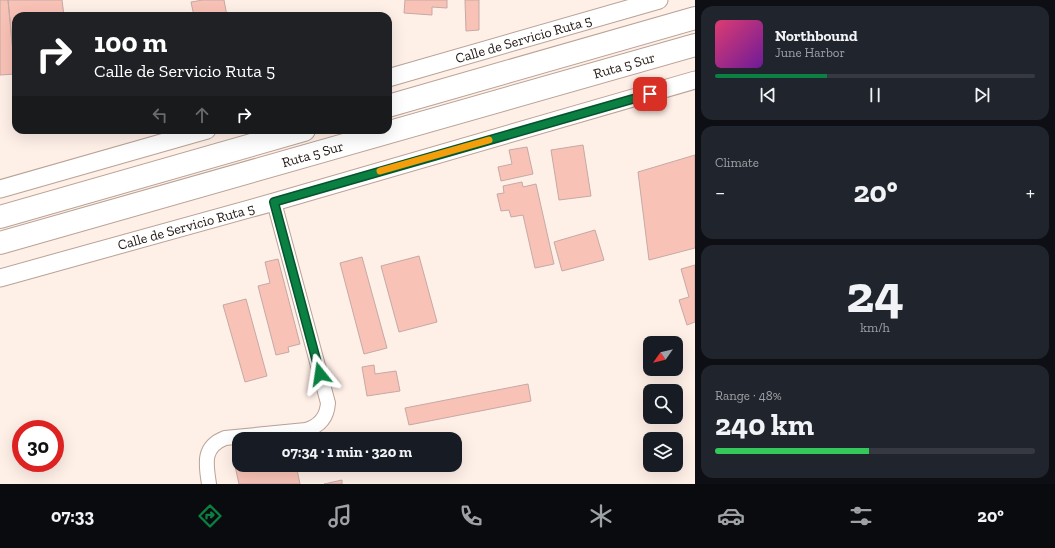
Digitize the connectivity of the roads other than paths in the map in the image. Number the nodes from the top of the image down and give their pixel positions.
1 (660, 0) edge
2 (695, 18) edge
3 (695, 45) edge
4 (392, 77) edge
5 (695, 80) edge
6 (392, 105) edge
7 (392, 132) edge
8 (193, 134) edge
9 (290, 134) edge
10 (384, 134) edge
11 (0, 190) edge
12 (274, 202) junction
13 (0, 217) edge
14 (0, 244) edge
15 (0, 278) edge
16 (209, 484) edge

1 - 4 street, Calle de Servicio Ruta 5
2 - 6 highway, Ruta 5 Sur
3 - 7 highway, Ruta 5 Sur
5 - 12 street, Calle de Servicio Ruta 5
8 - 11 street
9 - 13 highway, Ruta 5 Sur
10 - 14 highway, Ruta 5 Sur
12 - 15 street, Calle de Servicio Ruta 5
12 - 16 street

